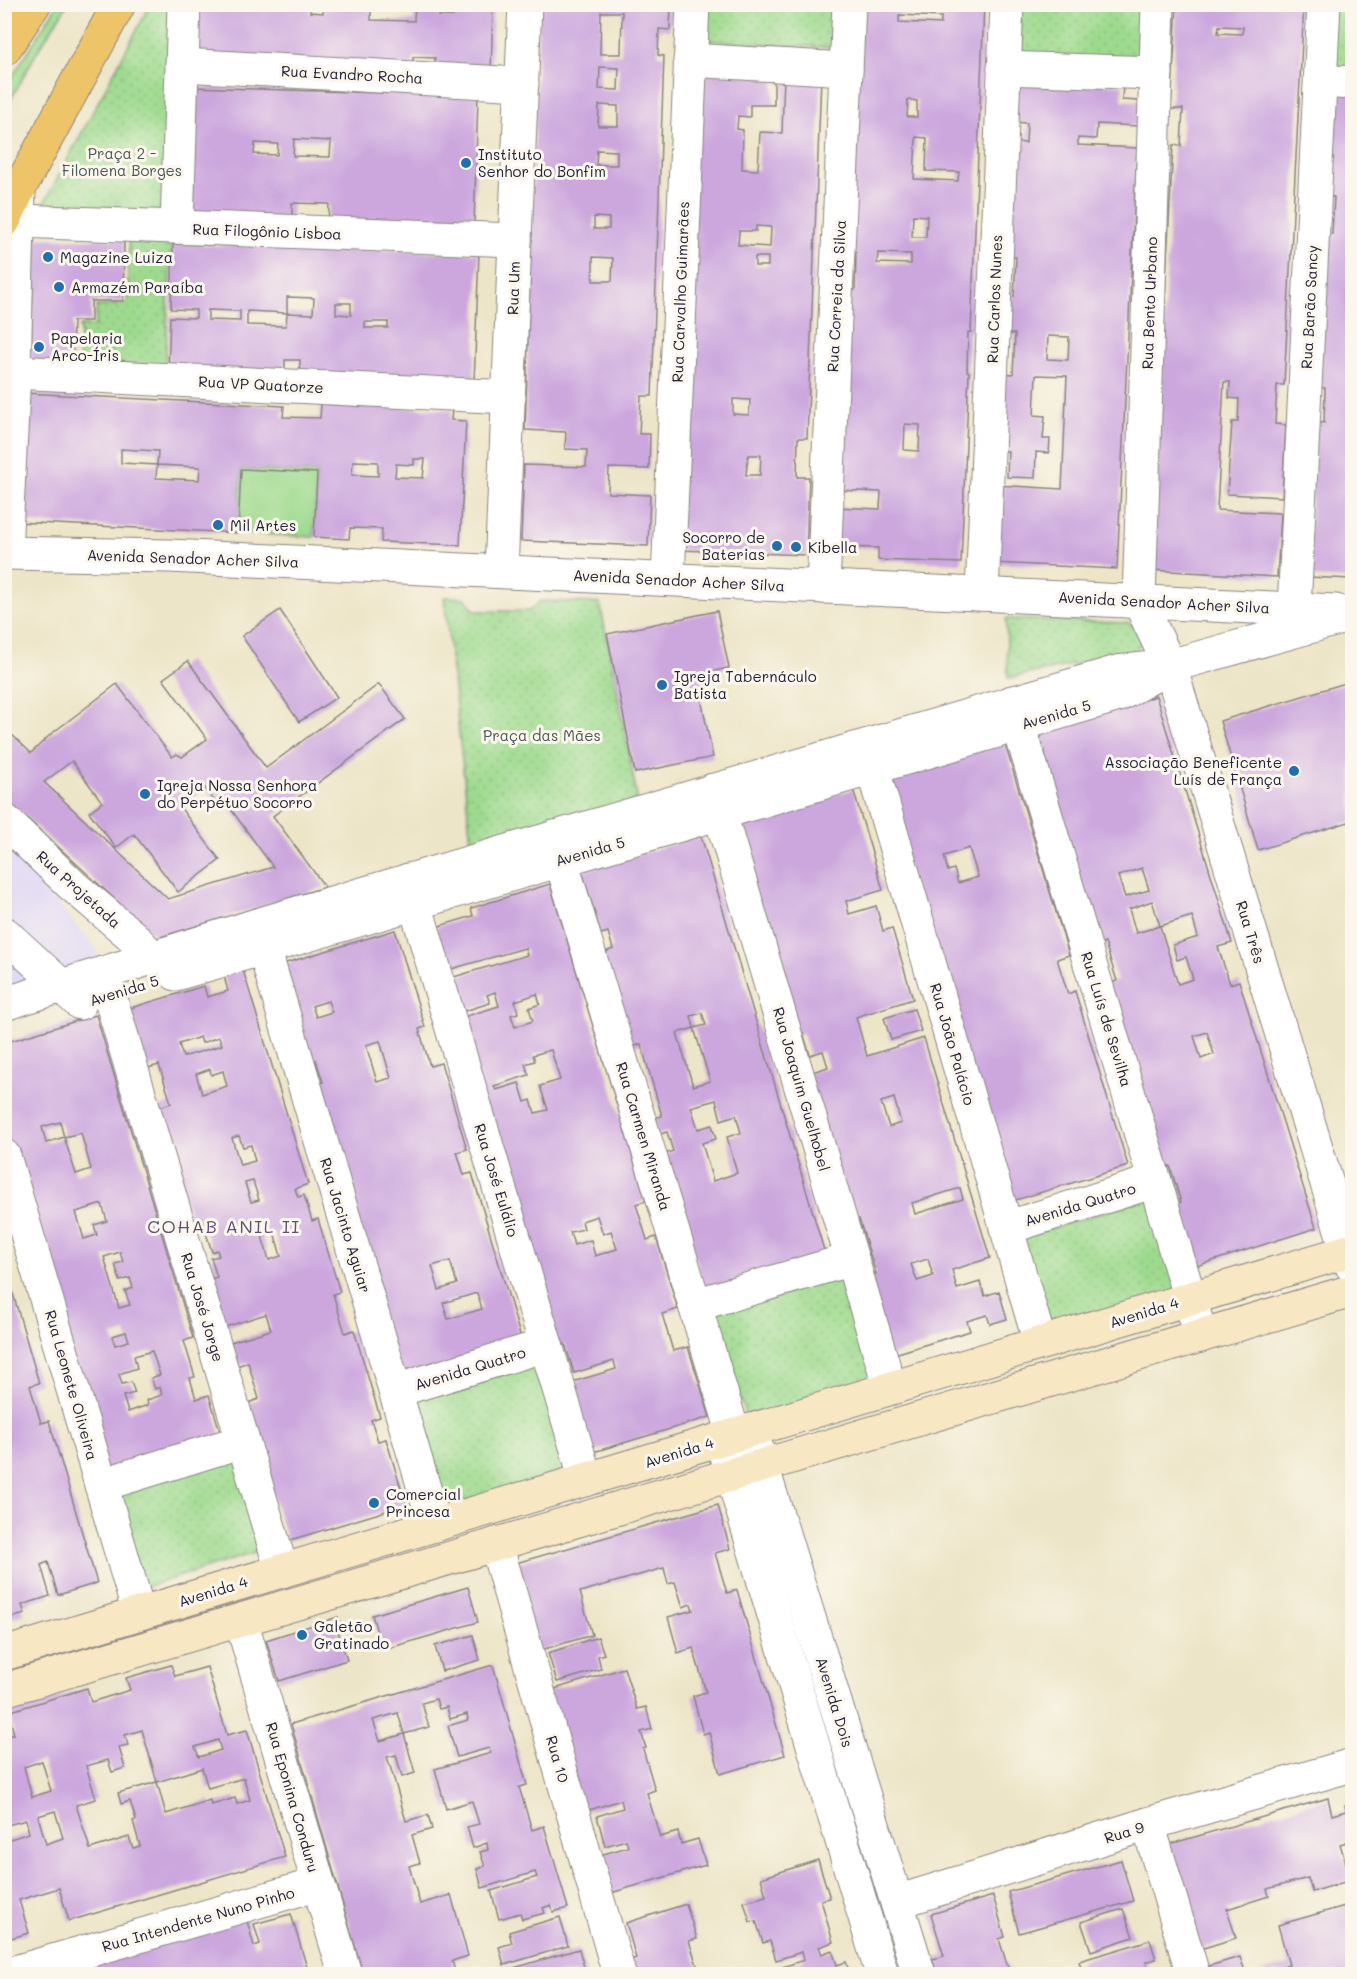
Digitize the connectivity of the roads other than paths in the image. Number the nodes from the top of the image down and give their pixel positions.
1 (34, 4) edge
2 (119, 4) edge
3 (184, 4) edge
4 (525, 4) edge
5 (693, 4) edge
6 (849, 4) edge
7 (1007, 4) edge
8 (1158, 4) edge
9 (1324, 4) edge
10 (4, 49) edge
11 (690, 60) junction
12 (182, 64) junction
13 (1004, 68) junction
14 (846, 69) junction
15 (1156, 73) junction
16 (1337, 82) edge
17 (522, 84) junction
18 (11, 211) edge
19 (177, 228) junction
20 (515, 240) junction
21 (14, 372) junction
22 (509, 397) junction
23 (4, 434) edge
24 (5, 553) edge
25 (501, 572) junction
26 (668, 579) junction
27 (823, 587) junction
28 (982, 594) junction
29 (1140, 601) junction
30 (1294, 609) junction
31 (1353, 613) edge
32 (1170, 666) junction
33 (1016, 713) junction
34 (869, 757) junction
35 (717, 801) junction
36 (4, 820) edge
37 (558, 849) junction
38 (411, 892) junction
39 (4, 933) edge
40 (260, 936) junction
41 (153, 958) junction
42 (88, 989) junction
43 (4, 1005) edge
44 (4, 1025) edge
45 (4, 1156) edge
46 (1155, 1181) junction
47 (1006, 1228) junction
48 (1351, 1256) edge
49 (852, 1260) junction
50 (1353, 1291) edge
51 (1190, 1298) junction
52 (695, 1305) junction
53 (1201, 1336) junction
54 (1040, 1343) junction
55 (546, 1345) junction
56 (890, 1388) junction
57 (395, 1391) junction
58 (736, 1435) junction
59 (243, 1441) junction
60 (762, 1466) junction
61 (732, 1475) junction
62 (586, 1480) junction
63 (102, 1485) junction
64 (435, 1525) junction
65 (496, 1544) junction
66 (366, 1546) junction
67 (282, 1571) junction
68 (376, 1580) junction
69 (139, 1613) junction
70 (241, 1620) junction
71 (66, 1635) junction
72 (4, 1654) edge
73 (77, 1668) junction
74 (4, 1690) edge
75 (1353, 1765) edge
76 (1148, 1824) junction
77 (318, 1884) junction
78 (897, 1902) junction
79 (8, 1974) edge
80 (345, 1974) edge
81 (619, 1974) edge
82 (882, 1974) edge
83 (919, 1974) edge
84 (1193, 1974) edge

1 - 10 main road
2 - 18 main road
3 - 12 street
4 - 17 street, Rua Um
5 - 11 street, Rua Carvalho Guimarães
6 - 14 street, Rua Correia da Silva
7 - 13 street, Rua Carlos Nunes
8 - 15 street, Rua Bento Urbano
9 - 16 street, Rua Barão Sancy
11 - 14 street
11 - 26 street, Rua Carvalho Guimarães
12 - 17 street, Rua Evandro Rocha
12 - 19 street
13 - 15 street
13 - 28 street, Rua Carlos Nunes
14 - 27 street, Rua Correia da Silva
15 - 29 street, Rua Bento Urbano
16 - 30 street, Rua Barão Sancy
17 - 20 street, Rua Um
18 - 19 street, Rua Filogônio Lisboa
18 - 21 street
19 - 20 street, Rua Filogônio Lisboa
20 - 22 street, Rua Um
21 - 22 street, Rua VP Quatorze
21 - 23 street
21 - 24 street
22 - 25 street, Rua Um
24 - 25 street, Avenida Senador Acher Silva
25 - 26 street, Avenida Senador Acher Silva
26 - 27 street, Avenida Senador Acher Silva
27 - 28 street, Avenida Senador Acher Silva
28 - 29 street, Avenida Senador Acher Silva
29 - 30 street, Avenida Senador Acher Silva
29 - 32 street, Rua Três
30 - 31 street, Avenida Senador Acher Silva
31 - 32 street, Avenida 5
32 - 33 street, Avenida 5
32 - 48 street, Rua Três
33 - 34 street, Avenida 5
33 - 46 street, Rua Luís de Sevilha
34 - 35 street, Avenida 5
34 - 47 street, Rua João Palácio
35 - 37 street, Avenida 5
35 - 49 street, Rua Joaquim Guelhobel
36 - 41 street, Rua Projetada
37 - 38 street, Avenida 5
37 - 52 street, Rua Carmen Miranda
38 - 40 street, Avenida 5
38 - 55 street, Rua José Eulálio
39 - 42 street
40 - 41 street, Avenida 5
40 - 42 street, Avenida 5
40 - 57 street, Rua Jacinto Aguiar
41 - 42 street, Avenida 5
42 - 43 street, Avenida 5
42 - 44 street, Avenida 5
42 - 59 street, Rua José Jorge
45 - 63 street, Rua Leonete Oliveira
46 - 47 street, Avenida Quatro
46 - 51 street, Rua Luís de Sevilha
47 - 54 street, Rua João Palácio
48 - 51 main road, Avenida 4
49 - 52 street
49 - 56 street, Rua Joaquim Guelhobel
50 - 53 main road
51 - 53 street, Rua Luís de Sevilha
51 - 54 main road, Avenida 4
52 - 58 street, Rua Carmen Miranda
53 - 60 main road
54 - 56 main road, Avenida 4
55 - 57 street, Avenida Quatro
55 - 62 street, Rua José Eulálio
56 - 58 main road, Avenida 4
57 - 64 street, Rua Jacinto Aguiar
58 - 60 street, Avenida Dois
58 - 61 street
58 - 62 main road, Avenida 4
59 - 63 street
59 - 67 street, Rua José Jorge
60 - 61 main road
60 - 78 street, Avenida Dois
61 - 65 main road
61 - 82 street
62 - 64 main road, Avenida 4
63 - 69 street, Rua Leonete Oliveira
64 - 66 main road, Avenida 4
65 - 68 main road
65 - 81 street, Rua 10
66 - 67 main road, Avenida 4
66 - 68 main road
67 - 69 main road, Avenida 4
68 - 70 main road
69 - 71 main road, Avenida 4
70 - 73 main road
70 - 77 street, Rua Eponina Conduru
71 - 72 main road, Avenida 4
71 - 73 main road
73 - 74 main road
75 - 76 street, Rua 9
76 - 78 street, Rua 9
76 - 84 street
77 - 79 street, Rua Intendente Nuno Pinho
77 - 80 street, Rua Eponina Conduru
78 - 83 street, Avenida Dois

